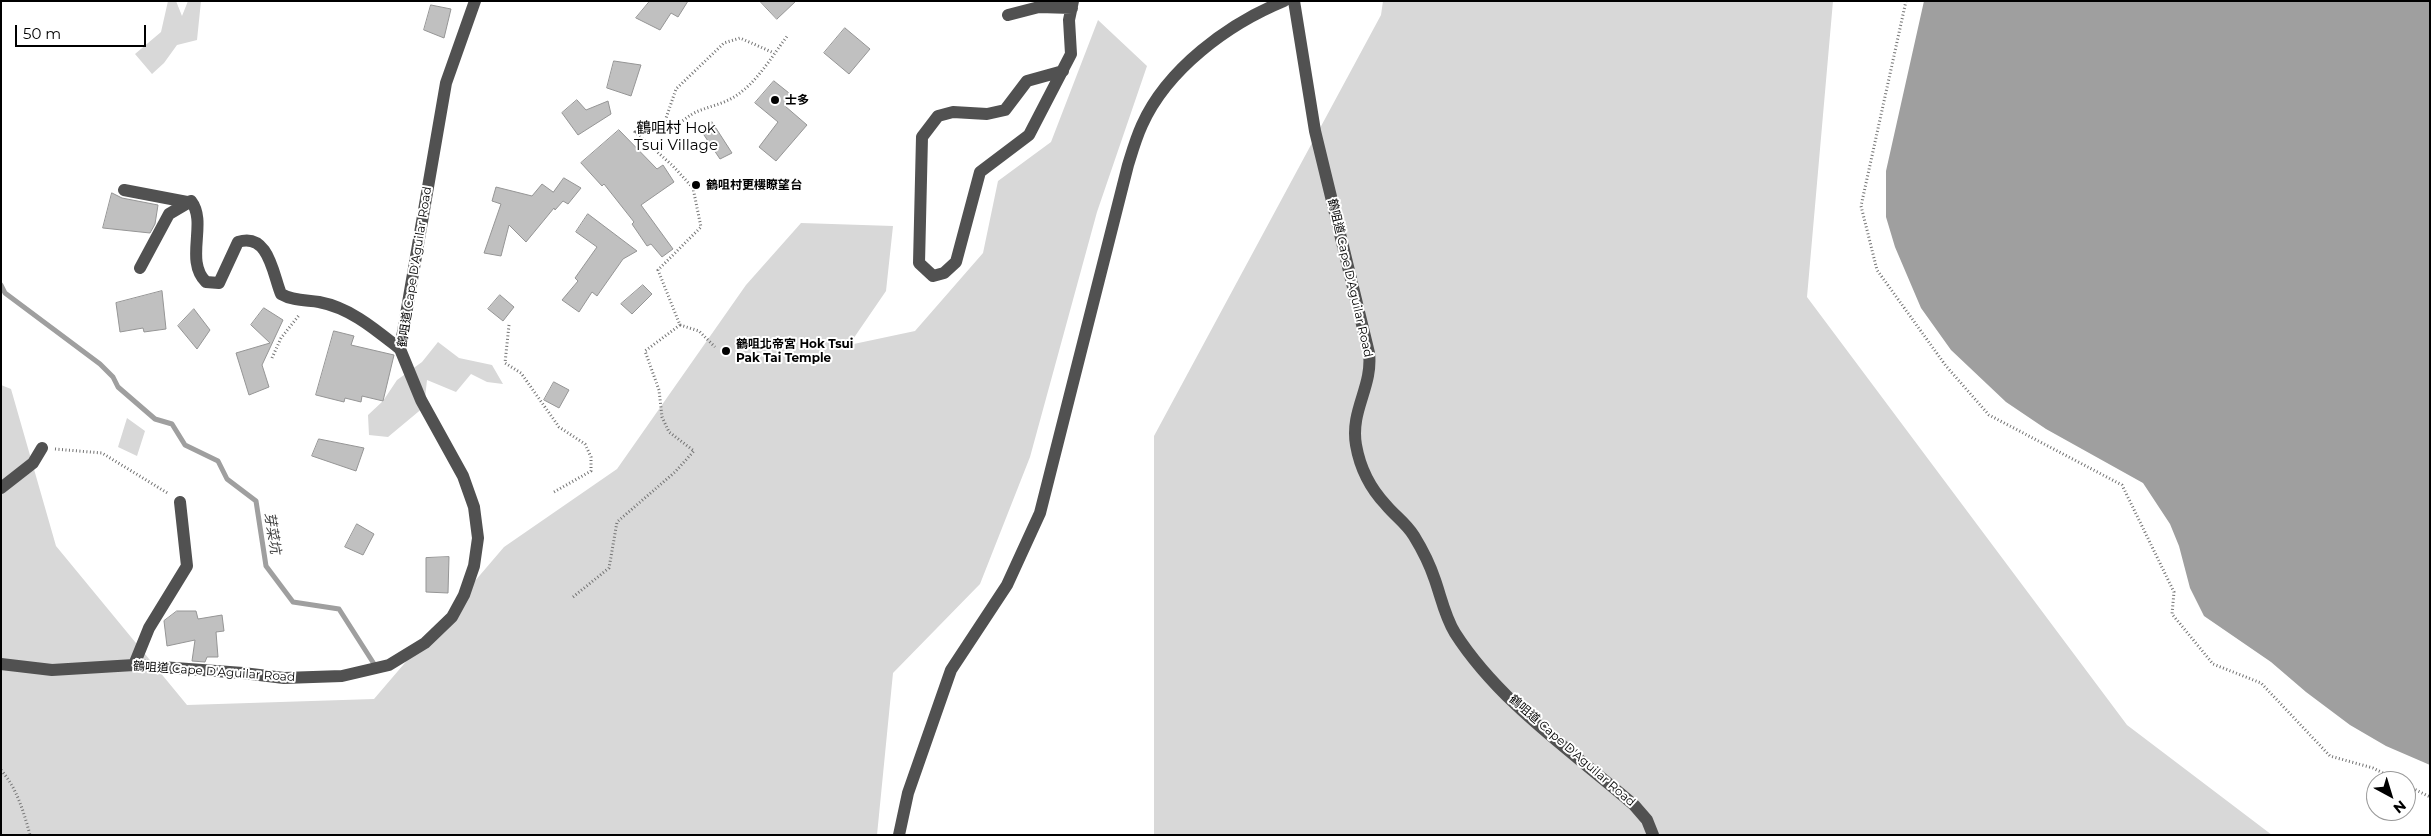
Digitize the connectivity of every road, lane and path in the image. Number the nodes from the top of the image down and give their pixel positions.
1 (475, 1) edge
2 (1284, 1) edge
3 (1294, 1) edge
4 (1906, 1) edge
5 (1072, 5) edge
6 (1008, 15) dead end
7 (788, 35) dead end
8 (774, 54) junction
9 (1063, 71) junction
10 (663, 127) junction
11 (696, 185) dead end
12 (693, 188) junction
13 (124, 190) dead end
14 (187, 202) junction
15 (140, 268) dead end
16 (310, 301) junction
17 (680, 325) junction
18 (509, 326) dead end
19 (715, 347) dead end
20 (400, 350) junction
21 (272, 358) dead end
22 (42, 448) joint
23 (1, 488) edge
24 (554, 492) dead end
25 (180, 502) joint
26 (574, 597) dead end
27 (1, 664) edge
28 (134, 665) junction
29 (1, 770) edge
30 (2379, 771) edge
31 (2416, 789) edge
32 (2430, 797) edge
33 (30, 835) edge
34 (899, 835) edge
35 (1653, 835) edge

1 - 20 street, 鶴咀道 Cape D'Aguilar Road
2 - 34 street
3 - 35 street, 鶴咀道 Cape D'Aguilar Road
4 - 30 path
5 - 6 street
5 - 9 street
7 - 8 path
8 - 10 path
8 - 10 path
9 - 9 street
10 - 12 path
11 - 12 path
12 - 17 path
13 - 14 street
14 - 15 street
14 - 16 street
16 - 20 street
16 - 21 path
17 - 19 path
17 - 26 path
18 - 24 path
20 - 28 street, 鶴咀道 Cape D'Aguilar Road
22 - 23 street
22 - 25 path
25 - 28 street
27 - 28 street, 鶴咀道 Cape D'Aguilar Road
29 - 33 path
31 - 32 path

